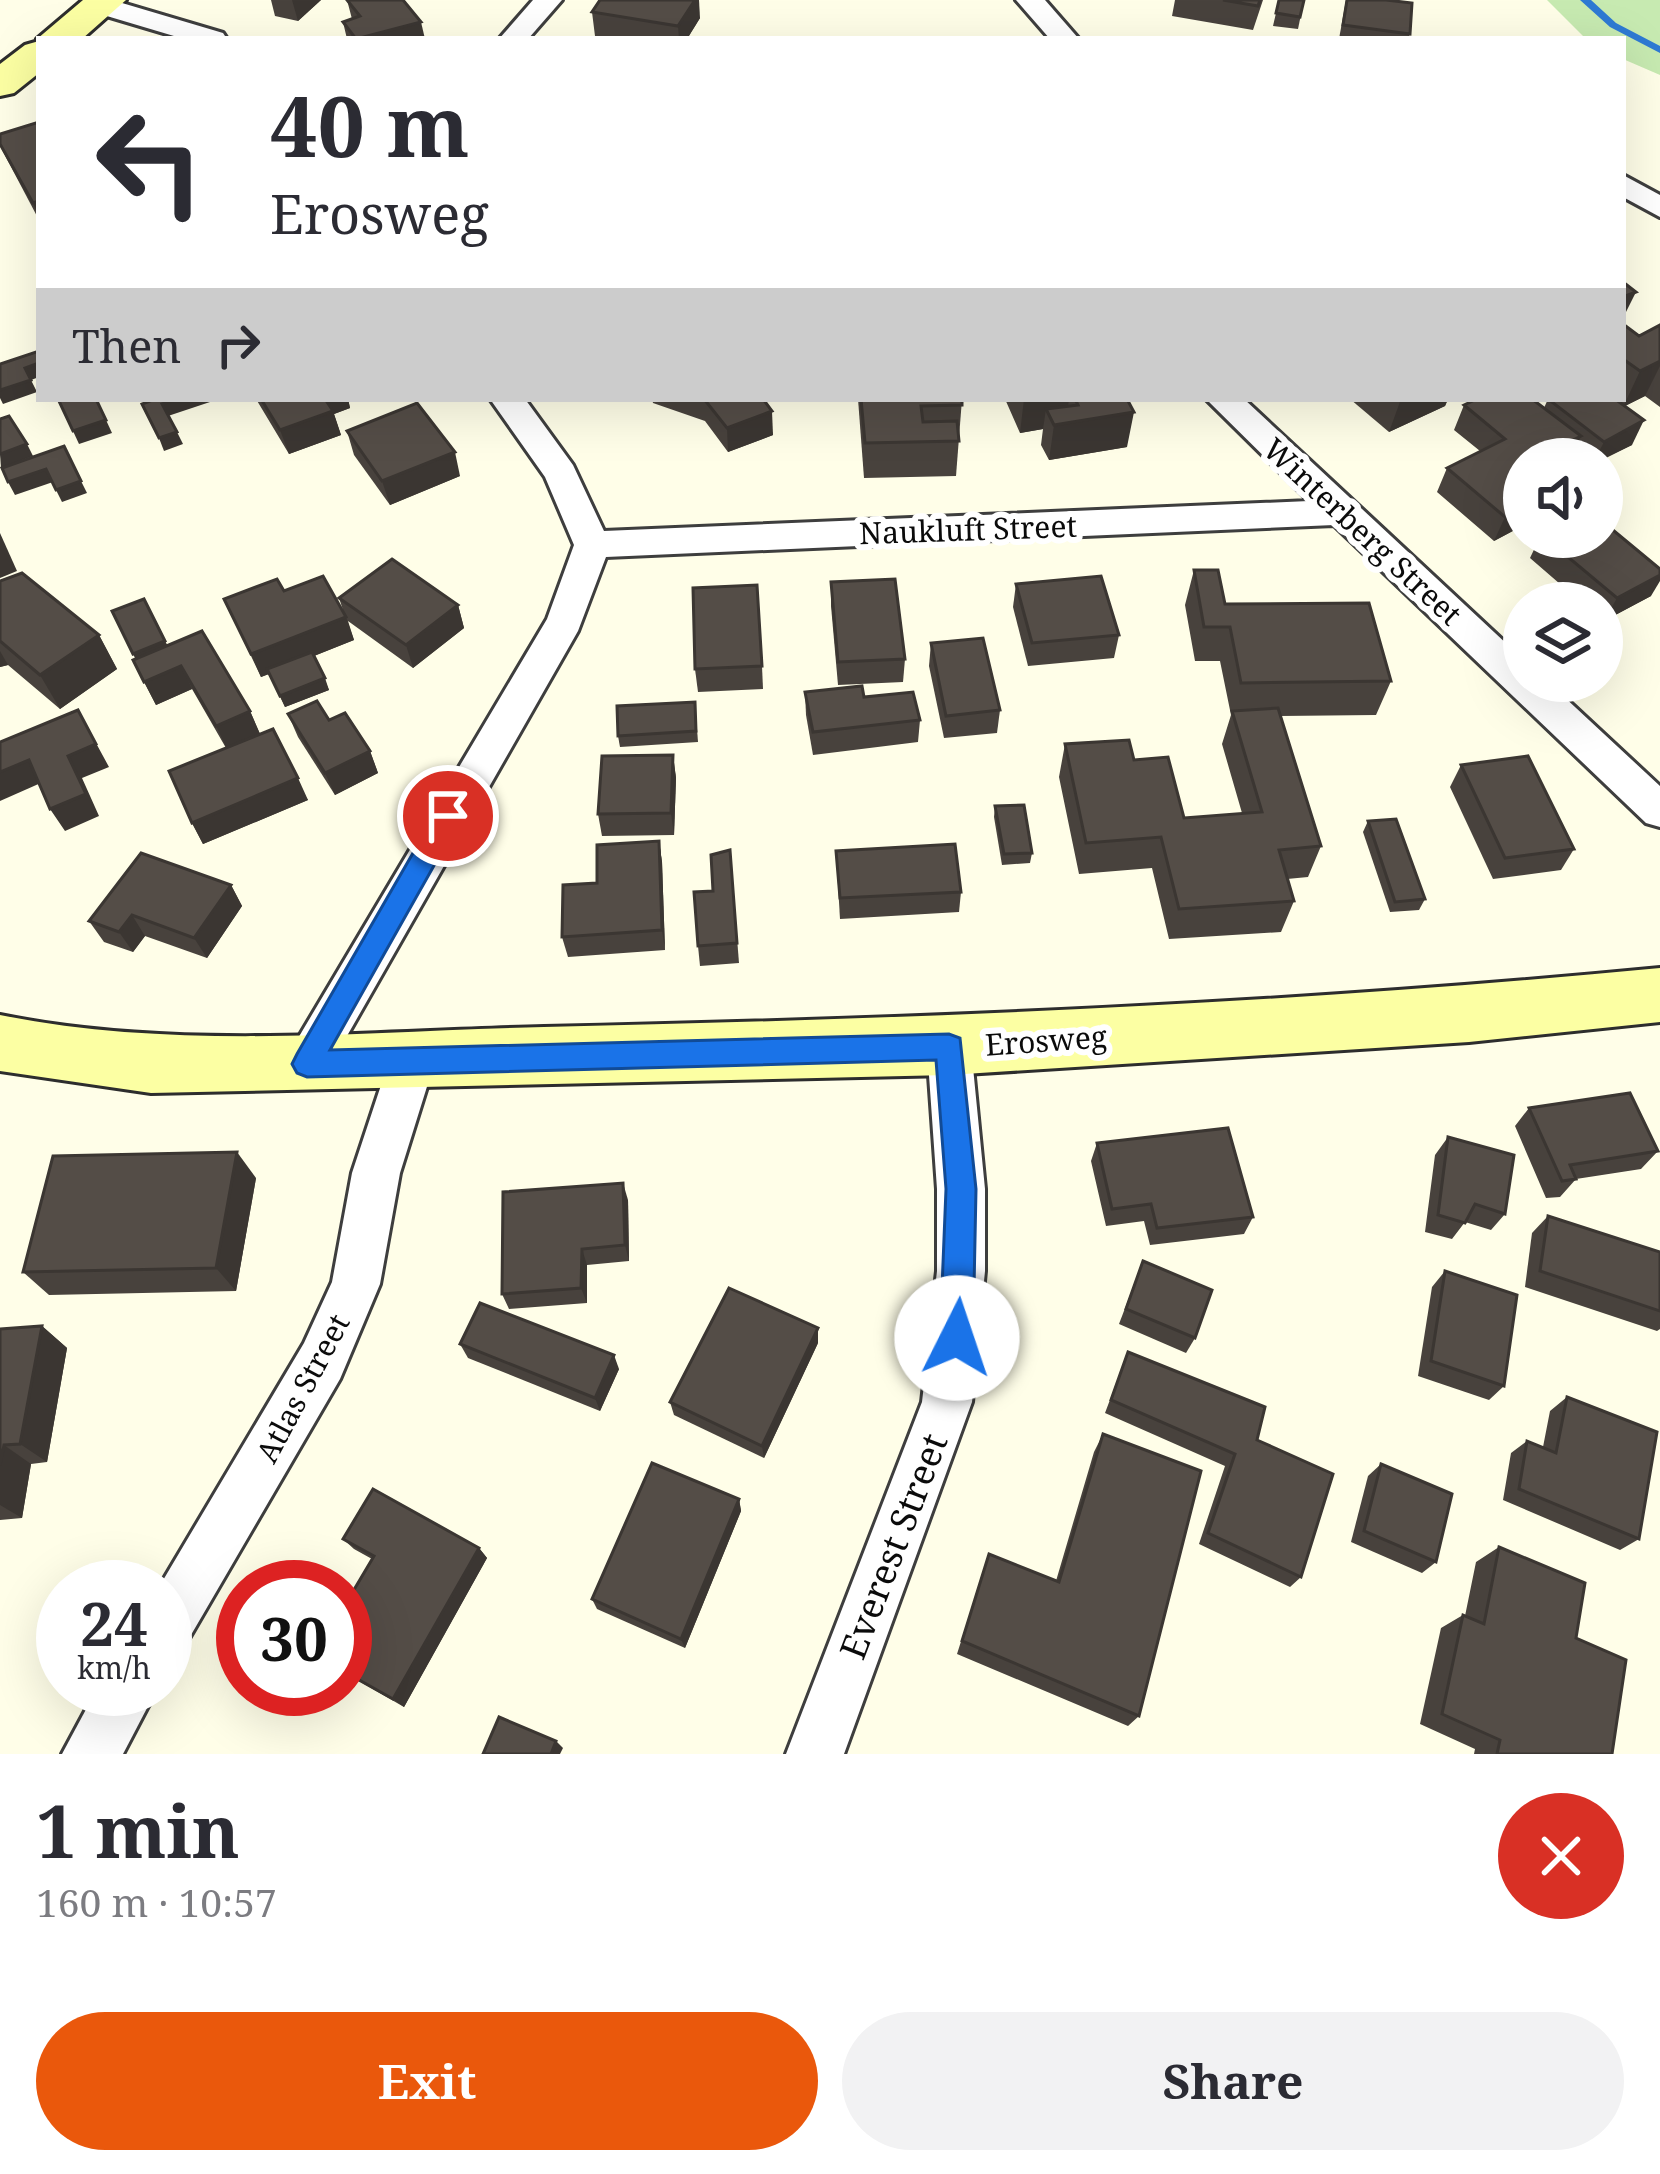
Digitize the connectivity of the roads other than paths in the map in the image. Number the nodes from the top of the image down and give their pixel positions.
1 (548, 0) edge
2 (1030, 0) edge
3 (103, 3) edge
4 (61, 36) edge
5 (204, 36) edge
6 (517, 36) edge
7 (1062, 36) edge
8 (36, 55) edge
9 (0, 83) edge
10 (1626, 186) edge
11 (1660, 208) edge
12 (509, 402) edge
13 (1225, 402) edge
14 (1345, 512) junction
15 (592, 544) junction
16 (1660, 812) edge
17 (1660, 995) edge
18 (0, 1043) edge
19 (949, 1047) junction
20 (412, 1061) junction
21 (307, 1064) junction
22 (192, 1582) edge
23 (113, 1716) edge
24 (91, 1754) edge
25 (815, 1754) edge

1 - 6 street
2 - 7 street
3 - 4 street
3 - 5 street
8 - 9 street
10 - 11 street
12 - 15 street
13 - 14 street, Winterberg Street
14 - 15 street, Naukluft Street
14 - 16 street, Winterberg Street
15 - 21 street
17 - 19 street, Erosweg
18 - 21 street, Erosweg
19 - 20 street, Erosweg
19 - 25 street, Everest Street
20 - 21 street, Erosweg
20 - 22 street, Atlas Street
23 - 24 street

